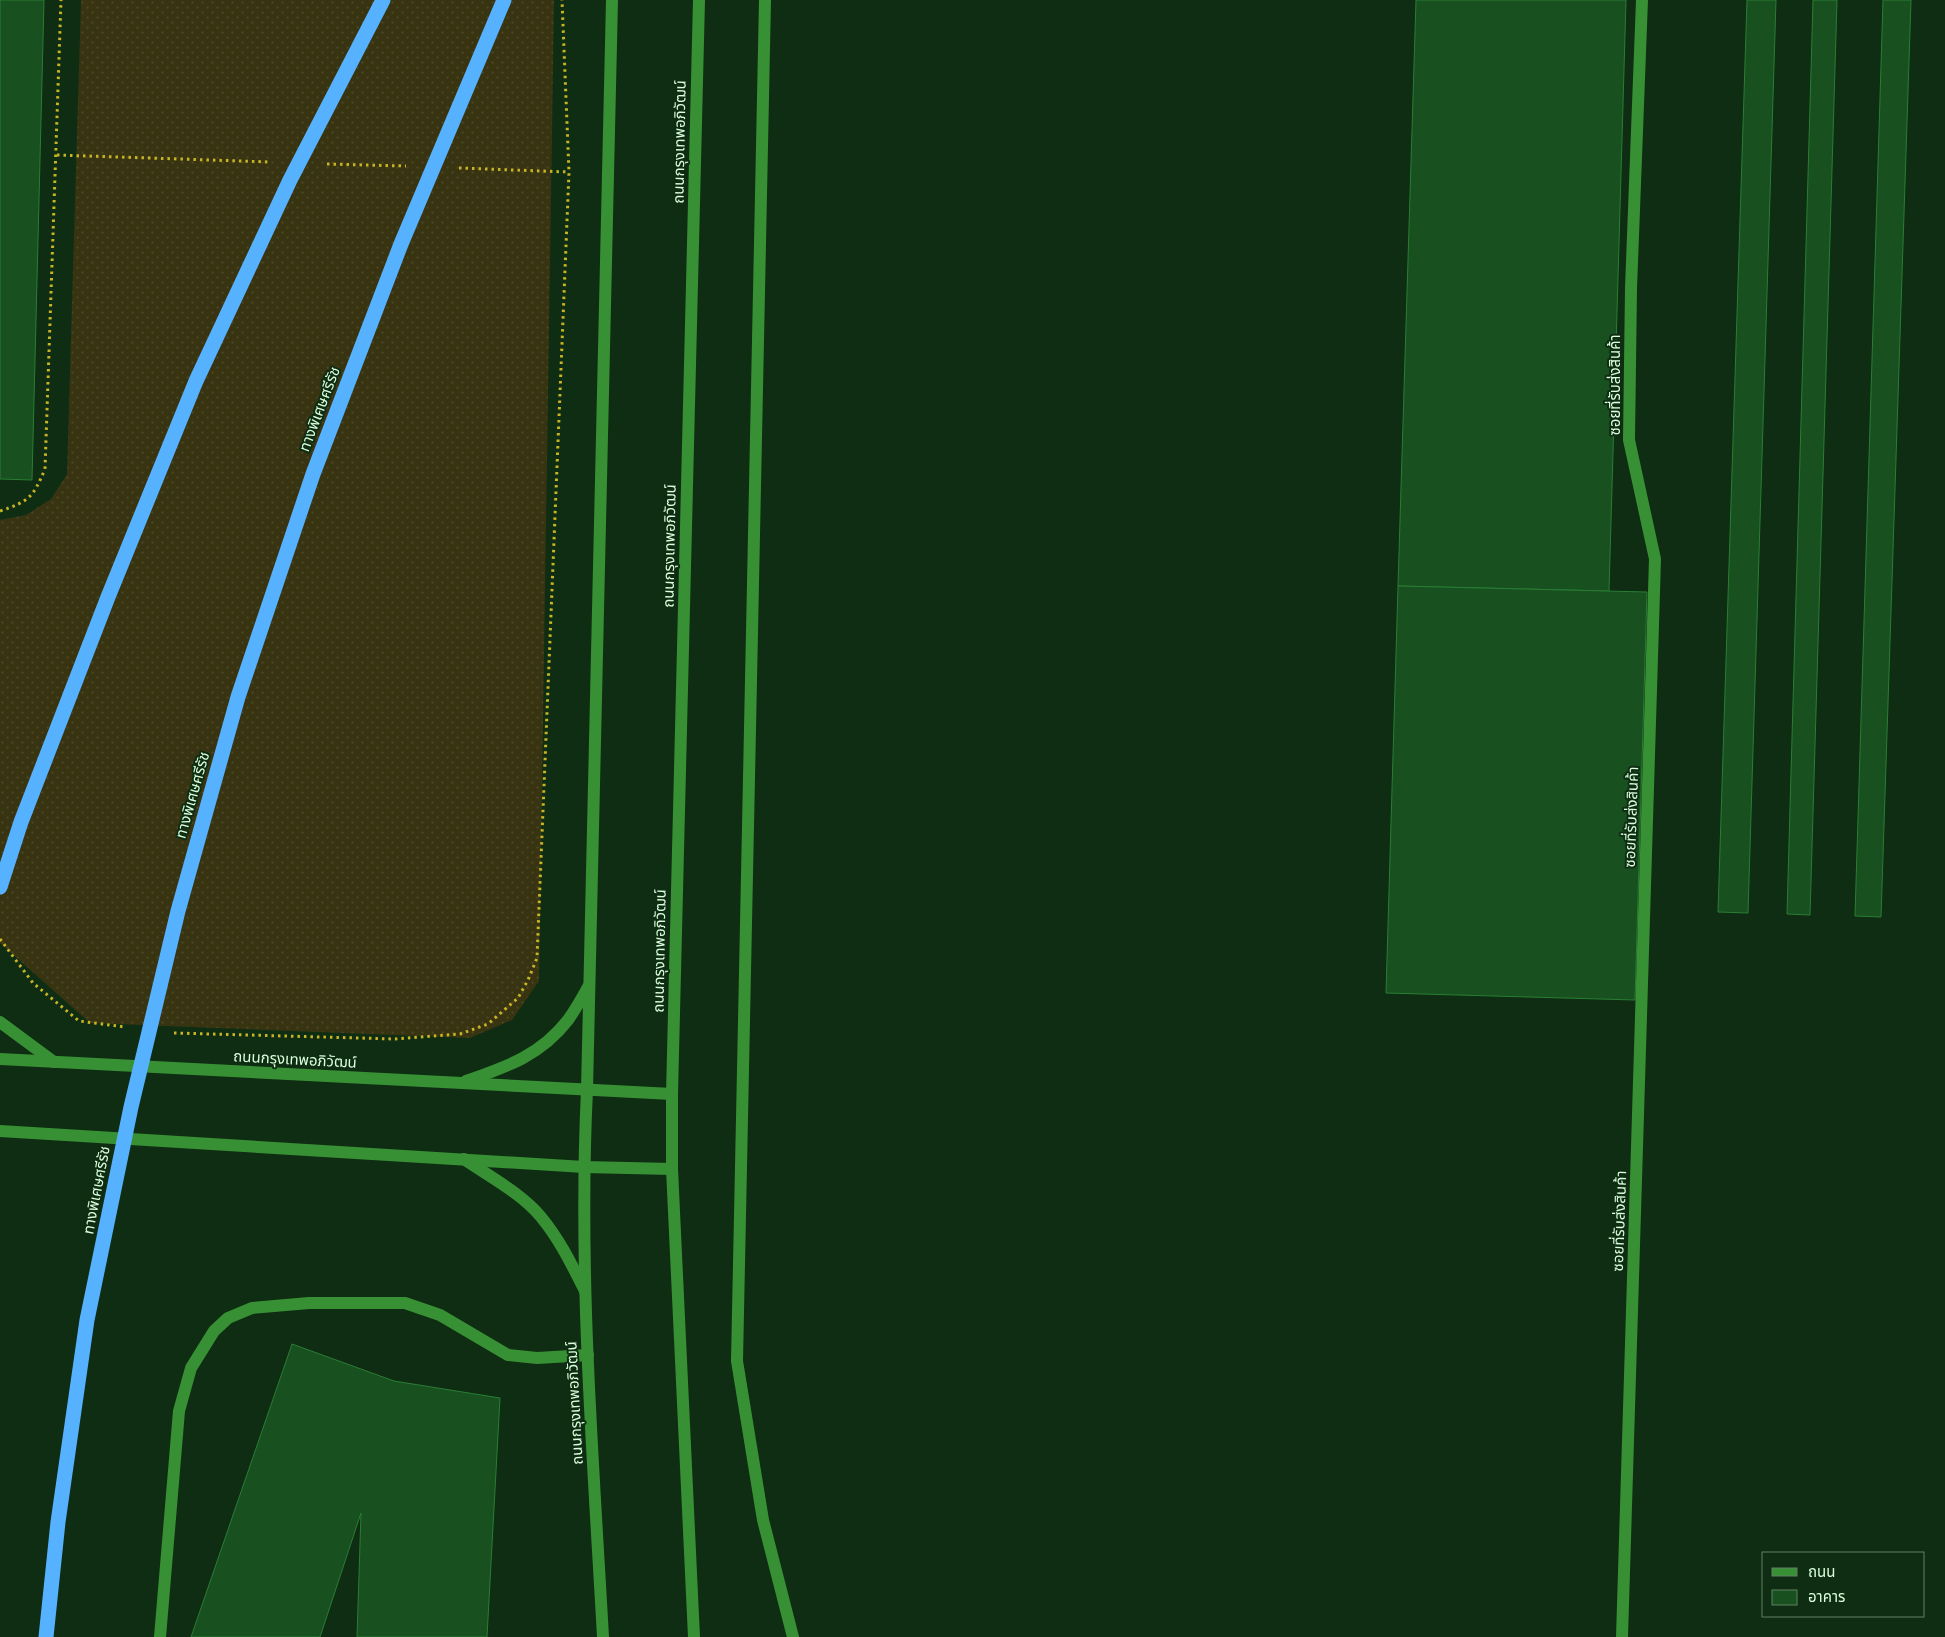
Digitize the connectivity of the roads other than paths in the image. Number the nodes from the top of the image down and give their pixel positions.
1 (383, 0) edge
2 (504, 0) edge
3 (612, 0) edge
4 (699, 0) edge
5 (765, 0) edge
6 (1642, 0) edge
7 (0, 887) edge
8 (589, 987) junction
9 (0, 1022) edge
10 (0, 1059) edge
11 (54, 1062) junction
12 (458, 1083) junction
13 (588, 1090) junction
14 (672, 1094) junction
15 (0, 1131) edge
16 (464, 1159) junction
17 (584, 1167) junction
18 (672, 1169) junction
19 (586, 1294) junction
20 (588, 1355) junction
21 (46, 1637) edge
22 (160, 1637) edge
23 (603, 1637) edge
24 (694, 1637) edge
25 (793, 1637) edge
26 (1622, 1637) edge

1 - 7 highway
2 - 21 highway, ทางพิเศษศรีรัช
3 - 8 street, ถนนกรุงเทพอภิวัฒน์
4 - 14 street, ถนนกรุงเทพอภิวัฒน์
5 - 25 street
6 - 26 street, ซอยที่รับส่งสินค้า
8 - 12 street
8 - 13 street, ถนนกรุงเทพอภิวัฒน์
9 - 11 street
10 - 11 street, ถนนกรุงเทพอภิวัฒน์
11 - 12 street, ถนนกรุงเทพอภิวัฒน์
12 - 13 street, ถนนกรุงเทพอภิวัฒน์
13 - 14 street, ถนนกรุงเทพอภิวัฒน์
13 - 17 street, ถนนกรุงเทพอภิวัฒน์
14 - 18 street, ถนนกรุงเทพอภิวัฒน์
15 - 16 street
16 - 17 street
16 - 19 street
17 - 18 street
17 - 19 street, ถนนกรุงเทพอภิวัฒน์
18 - 24 street, ถนนกรุงเทพอภิวัฒน์
19 - 20 street, ถนนกรุงเทพอภิวัฒน์
20 - 22 street
20 - 23 street, ถนนกรุงเทพอภิวัฒน์

